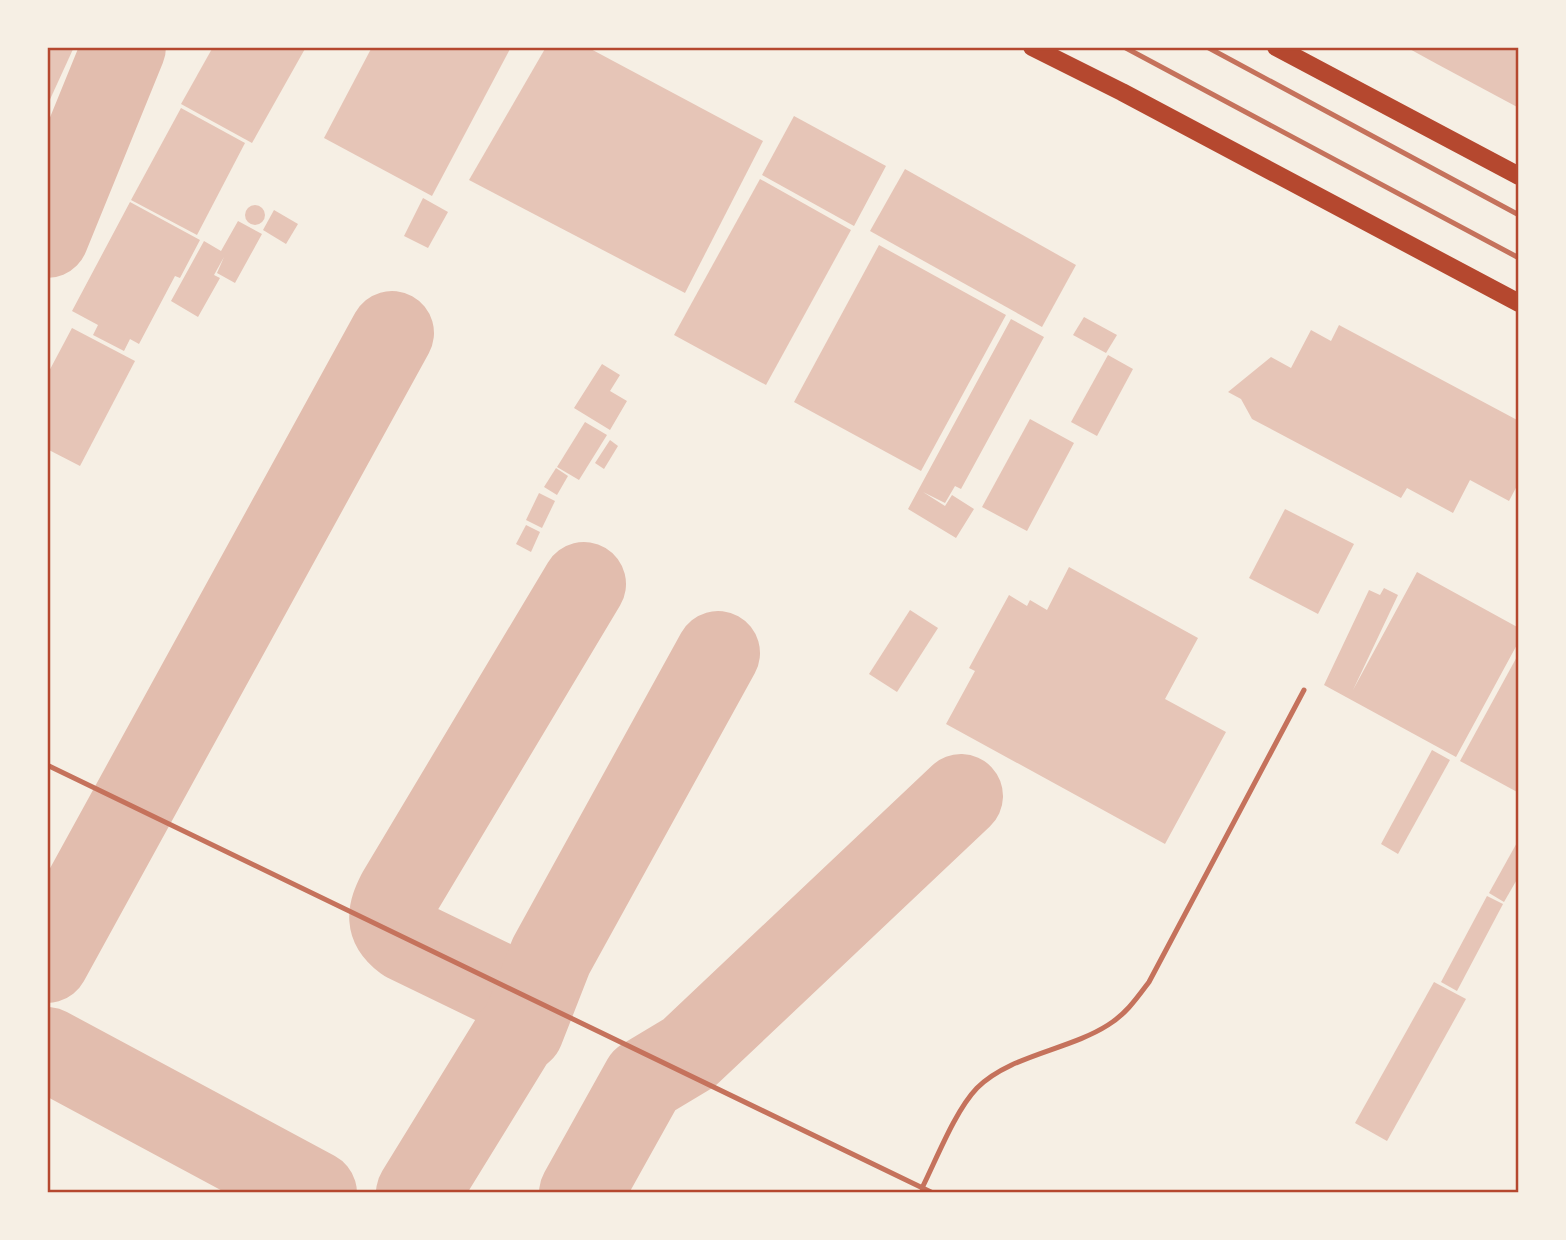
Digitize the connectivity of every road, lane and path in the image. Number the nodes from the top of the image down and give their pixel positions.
1 (1032, 47) edge
2 (1124, 47) edge
3 (1207, 47) edge
4 (1276, 47) edge
5 (1519, 176) edge
6 (1519, 215) edge
7 (1519, 258) edge
8 (1519, 303) edge
9 (1304, 690) dead end
10 (47, 765) edge
11 (922, 1188) junction
12 (933, 1193) edge

1 - 8 main road
2 - 7 lane
3 - 6 lane
4 - 5 main road
9 - 11 lane
10 - 11 lane
11 - 12 lane

